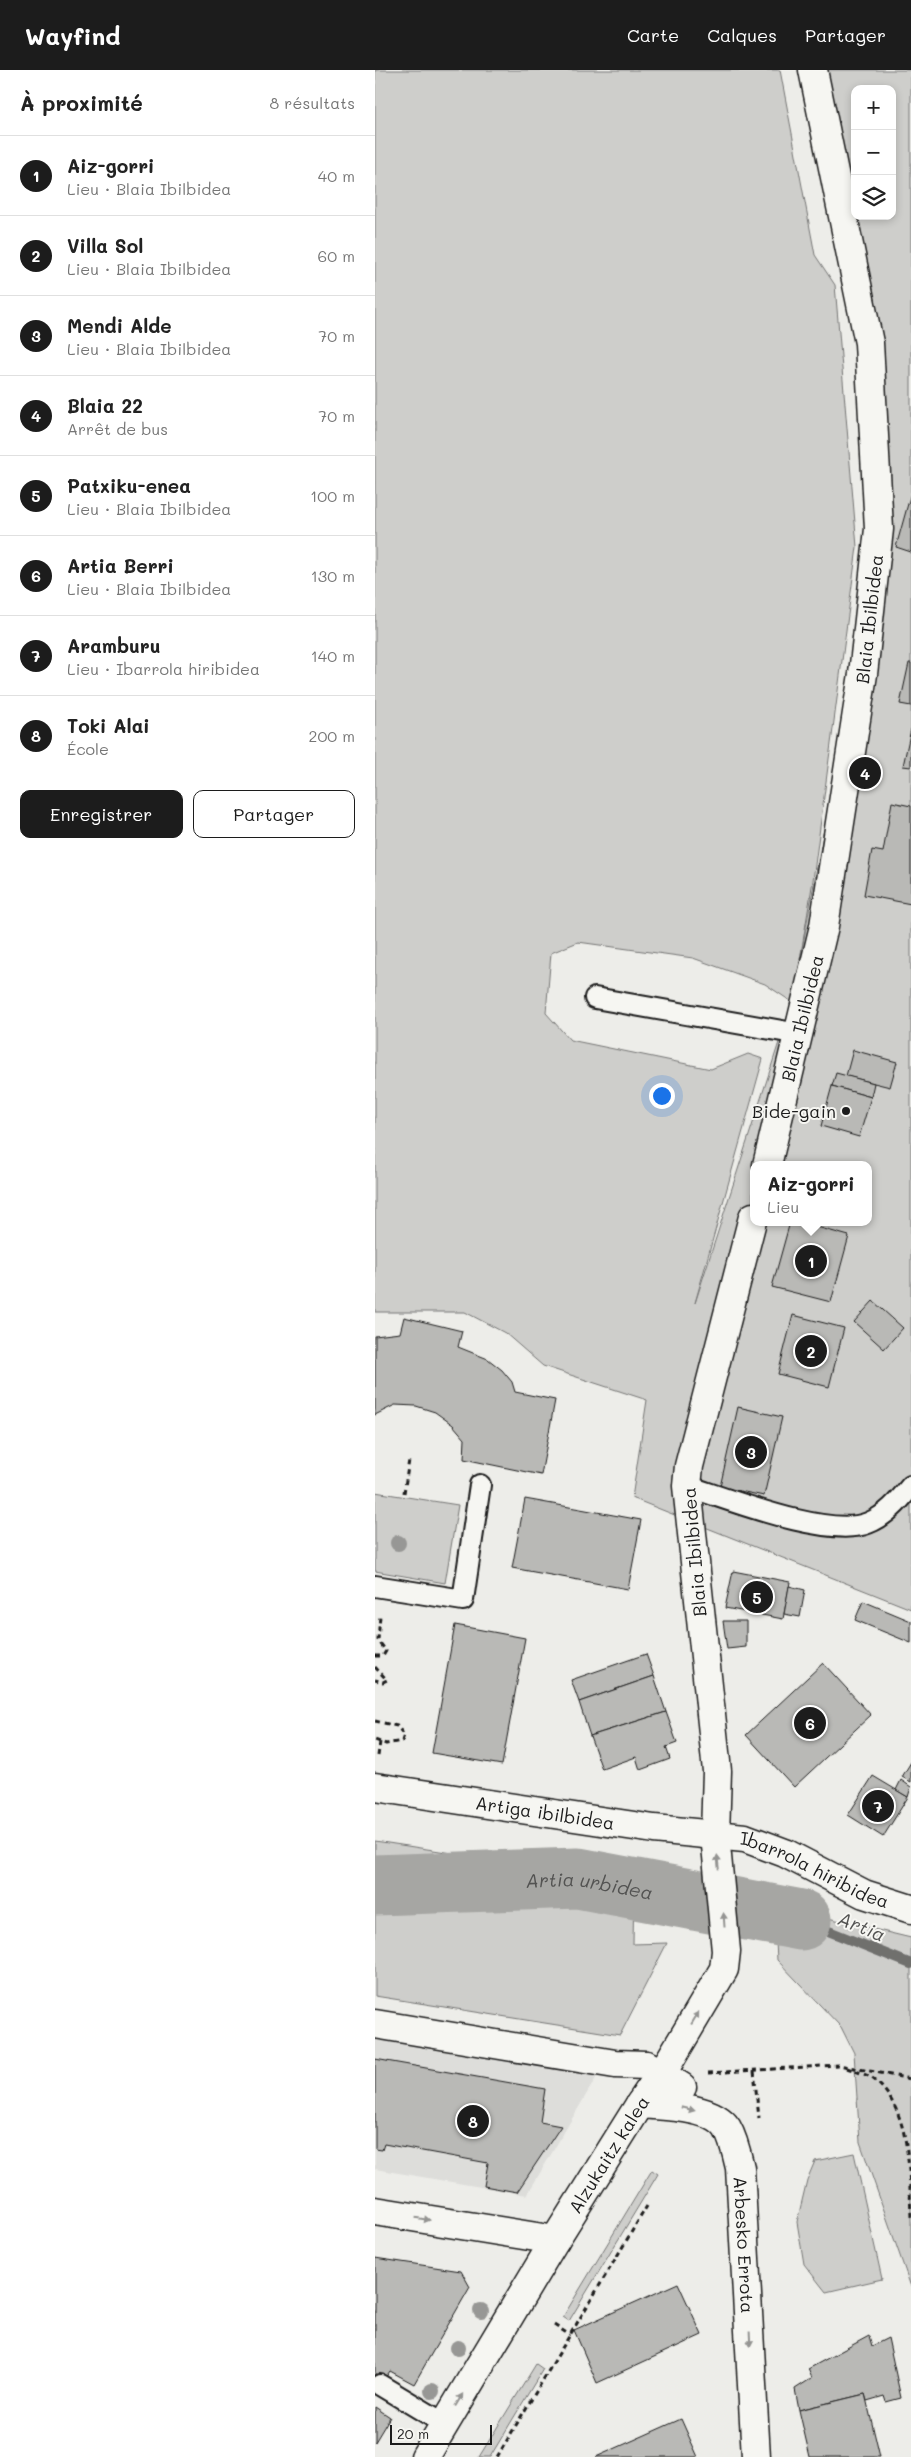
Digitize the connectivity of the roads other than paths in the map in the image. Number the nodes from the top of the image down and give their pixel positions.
1 (813, 70) edge
2 (595, 998) dead end
3 (799, 1034) junction
4 (768, 1161) edge
5 (751, 1226) edge
6 (480, 1484) dead end
7 (687, 1486) junction
8 (911, 1486) edge
9 (375, 1586) edge
10 (375, 1787) edge
11 (715, 1835) junction
12 (911, 1910) edge
13 (375, 2024) edge
14 (682, 2077) junction
15 (640, 2104) junction
16 (375, 2211) edge
17 (555, 2240) junction
18 (380, 2386) dead end
19 (445, 2424) junction
20 (425, 2457) edge
21 (756, 2457) edge

1 - 3 street, Blaia Ibilbidea
2 - 3 lane
3 - 4 street, Blaia Ibilbidea
5 - 7 street, Blaia Ibilbidea
6 - 9 lane
7 - 8 lane
7 - 11 street, Blaia Ibilbidea
10 - 11 street, Artiga ibilbidea
11 - 12 street, Ibarrola hiribidea
14 -> 11 street, Alzukaitz kalea
13 - 14 street
14 - 15 street, Alzukaitz kalea
15 - 17 street, Alzukaitz kalea
15 -> 21 street, Arbesko Errota
16 -> 17 street
19 -> 17 street, Alzukaitz kalea
18 - 19 lane
19 - 20 street, Alzukaitz kalea

